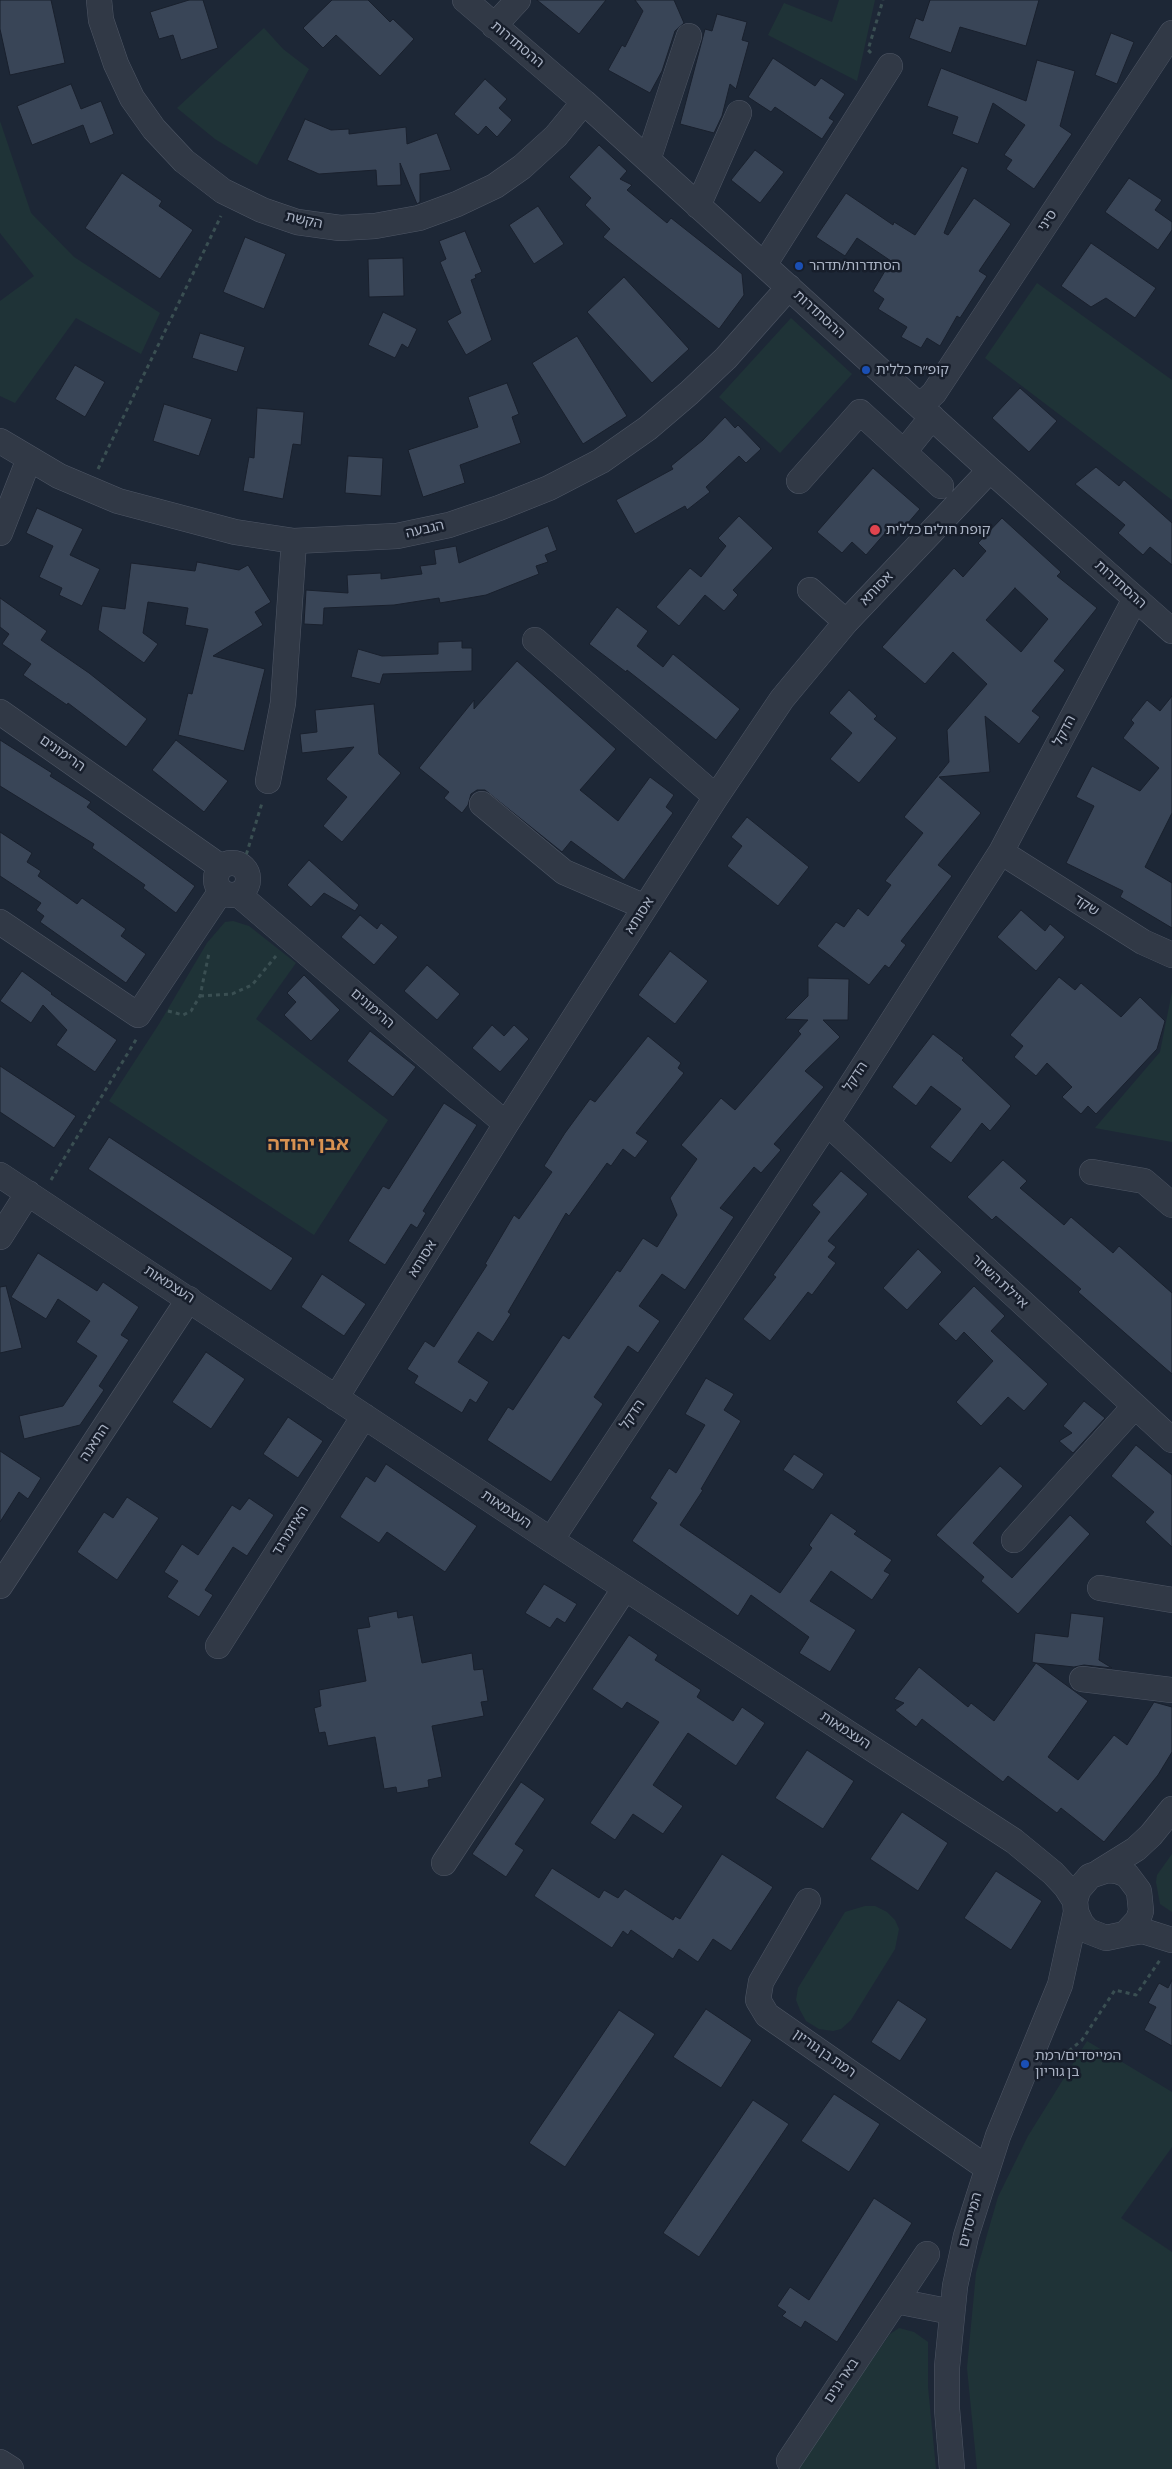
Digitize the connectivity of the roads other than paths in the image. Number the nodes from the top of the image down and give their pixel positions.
1 (99, 0) edge
2 (465, 0) edge
3 (518, 0) edge
4 (494, 26) junction
5 (1172, 33) edge
6 (689, 36) dead end
7 (890, 66) road end
8 (584, 102) junction
9 (739, 113) dead end
10 (648, 160) junction
11 (698, 206) junction
12 (764, 265) junction
13 (789, 287) junction
14 (926, 412) junction
15 (0, 441) edge
16 (904, 452) junction
17 (29, 459) junction
18 (990, 470) junction
19 (799, 481) dead end
20 (941, 486) dead end
21 (0, 533) edge
22 (294, 541) junction
23 (810, 590) dead end
24 (1135, 599) junction
25 (846, 622) junction
26 (1172, 631) edge
27 (535, 640) dead end
28 (0, 712) edge
29 (268, 781) road end
30 (716, 797) junction
31 (482, 804) dead end
32 (1001, 852) junction
33 (231, 880) junction
34 (645, 907) junction
35 (0, 922) edge
36 (1172, 955) edge
37 (826, 1123) junction
38 (506, 1124) junction
39 (1092, 1172) dead end
40 (0, 1175) edge
41 (34, 1197) junction
42 (1172, 1205) edge
43 (0, 1237) edge
44 (189, 1299) junction
45 (336, 1398) junction
46 (1134, 1406) junction
47 (364, 1416) junction
48 (1172, 1440) edge
49 (551, 1540) junction
50 (1014, 1540) dead end
51 (0, 1586) edge
52 (625, 1588) junction
53 (1100, 1588) dead end
54 (1172, 1600) edge
55 (218, 1646) dead end
56 (1082, 1679) dead end
57 (1172, 1690) edge
58 (1172, 1809) edge
59 (1151, 1835) junction
60 (1014, 1841) junction
61 (444, 1863) dead end
62 (1094, 1874) junction
63 (1139, 1894) junction
64 (808, 1901) dead end
65 (1076, 1906) junction
66 (1115, 1936) junction
67 (1169, 1944) edge
68 (1060, 1985) junction
69 (987, 2168) junction
70 (927, 2254) dead end
71 (896, 2301) junction
72 (952, 2312) junction
73 (789, 2461) dead end
74 (0, 2462) edge
75 (11, 2469) edge
76 (952, 2469) edge

1 - 8 street, הקשת
2 - 4 street, ההסתדרות
3 - 4 street
4 - 8 street, ההסתדרות
5 - 14 street, סיני
6 - 10 street
7 - 12 street
8 - 10 street, ההסתדרות
9 - 11 street
10 - 11 street, ההסתדרות
11 - 12 street, ההסתדרות
12 - 13 street, ההסתדרות
13 - 14 street, ההסתדרות
13 - 22 street, הגבעה
14 - 16 street, סיני
14 - 18 street, ההסתדרות
15 - 17 street, הגבעה
16 - 19 street
16 - 20 street
17 - 21 street
17 - 22 street, הגבעה
18 - 24 street, ההסתדרות
18 - 25 street, אסותא
22 - 29 street
23 - 25 street
24 - 26 street, ההסתדרות
24 - 32 street, הדקל
25 - 30 street, אסותא
27 - 30 street
28 - 33 street, הרימונים
30 - 34 street, אסותא
31 - 34 street
32 - 36 street, שקד
32 - 37 street, הדקל
33 - 35 street
33 - 38 street, הרימונים
34 - 38 street, אסותא
37 - 46 street, איילת השחר
37 - 49 street, הדקל
38 - 45 street, אסותא
39 - 42 street
40 - 41 street, העצמאות
41 - 43 street
41 - 44 street, העצמאות
44 - 45 street, העצמאות
44 - 51 street, התאנה
45 - 47 street, העצמאות
46 - 48 street, איילת השחר
46 - 50 street
47 - 49 street, העצמאות
47 - 55 street, האיזמרגד
49 - 52 street, העצמאות
52 - 60 street, העצמאות
52 - 61 street
53 - 54 street
56 - 57 street
58 - 59 street
59 - 62 street
59 - 63 street
60 - 62 street, העצמאות
60 - 65 street, העצמאות
62 - 63 street
62 - 65 street
63 - 66 street
63 - 67 street
64 - 69 street, רמת בן גוריון
65 - 66 street
65 - 68 street, המייסדים
66 - 67 street
66 - 68 street, המייסדים
68 - 69 street, המייסדים
69 - 72 street, המייסדים
70 - 71 street, באר גנים
71 - 72 street
71 - 73 street, באר גנים
72 - 76 street, המייסדים
74 - 75 street

